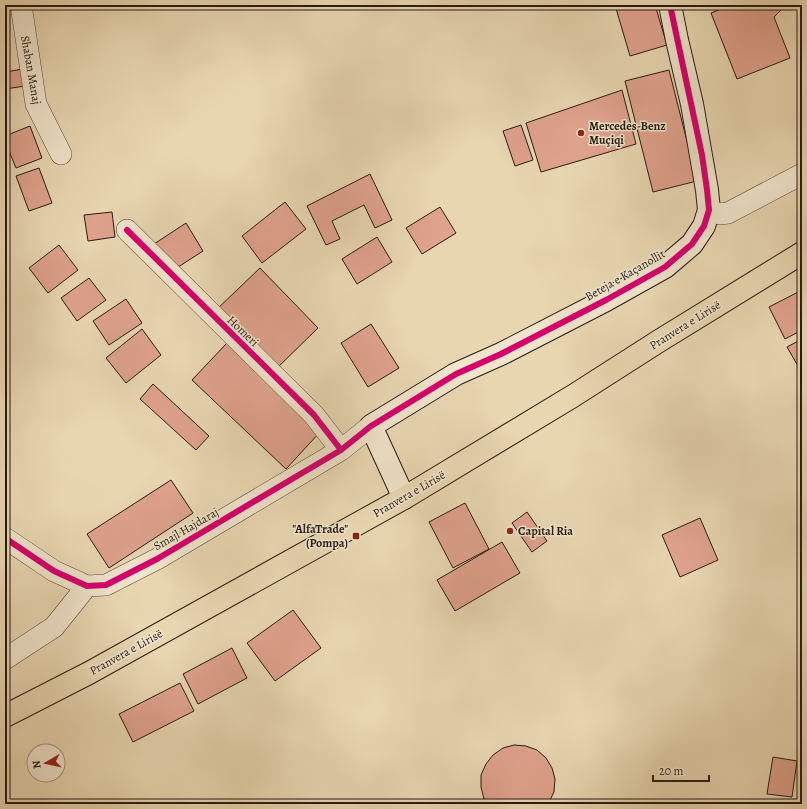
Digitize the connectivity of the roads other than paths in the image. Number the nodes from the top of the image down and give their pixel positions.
1 (21, 5) edge
2 (670, 5) edge
3 (61, 154) dead end
4 (802, 174) edge
5 (708, 210) junction
6 (127, 230) dead end
7 (802, 243) edge
8 (802, 253) edge
9 (370, 426) junction
10 (341, 450) junction
11 (402, 492) junction
12 (9, 545) edge
13 (87, 586) junction
14 (5, 659) edge
15 (5, 703) edge
16 (5, 716) edge

1 - 3 street, Shaban Manaj
2 - 5 street, Beteja e Kaçanollit
4 - 5 street
5 - 9 street, Beteja e Kaçanollit
6 - 10 street, Homeri
7 - 11 main road, Pranvera e Lirisë
8 - 11 main road, Pranvera e Lirisë
9 - 10 street, Smajl Hajdaraj
9 - 11 street
10 - 13 street, Smajl Hajdaraj
11 - 15 main road, Pranvera e Lirisë
11 - 16 main road, Pranvera e Lirisë
12 - 13 street, Smajl Hajdaraj
13 - 14 street

